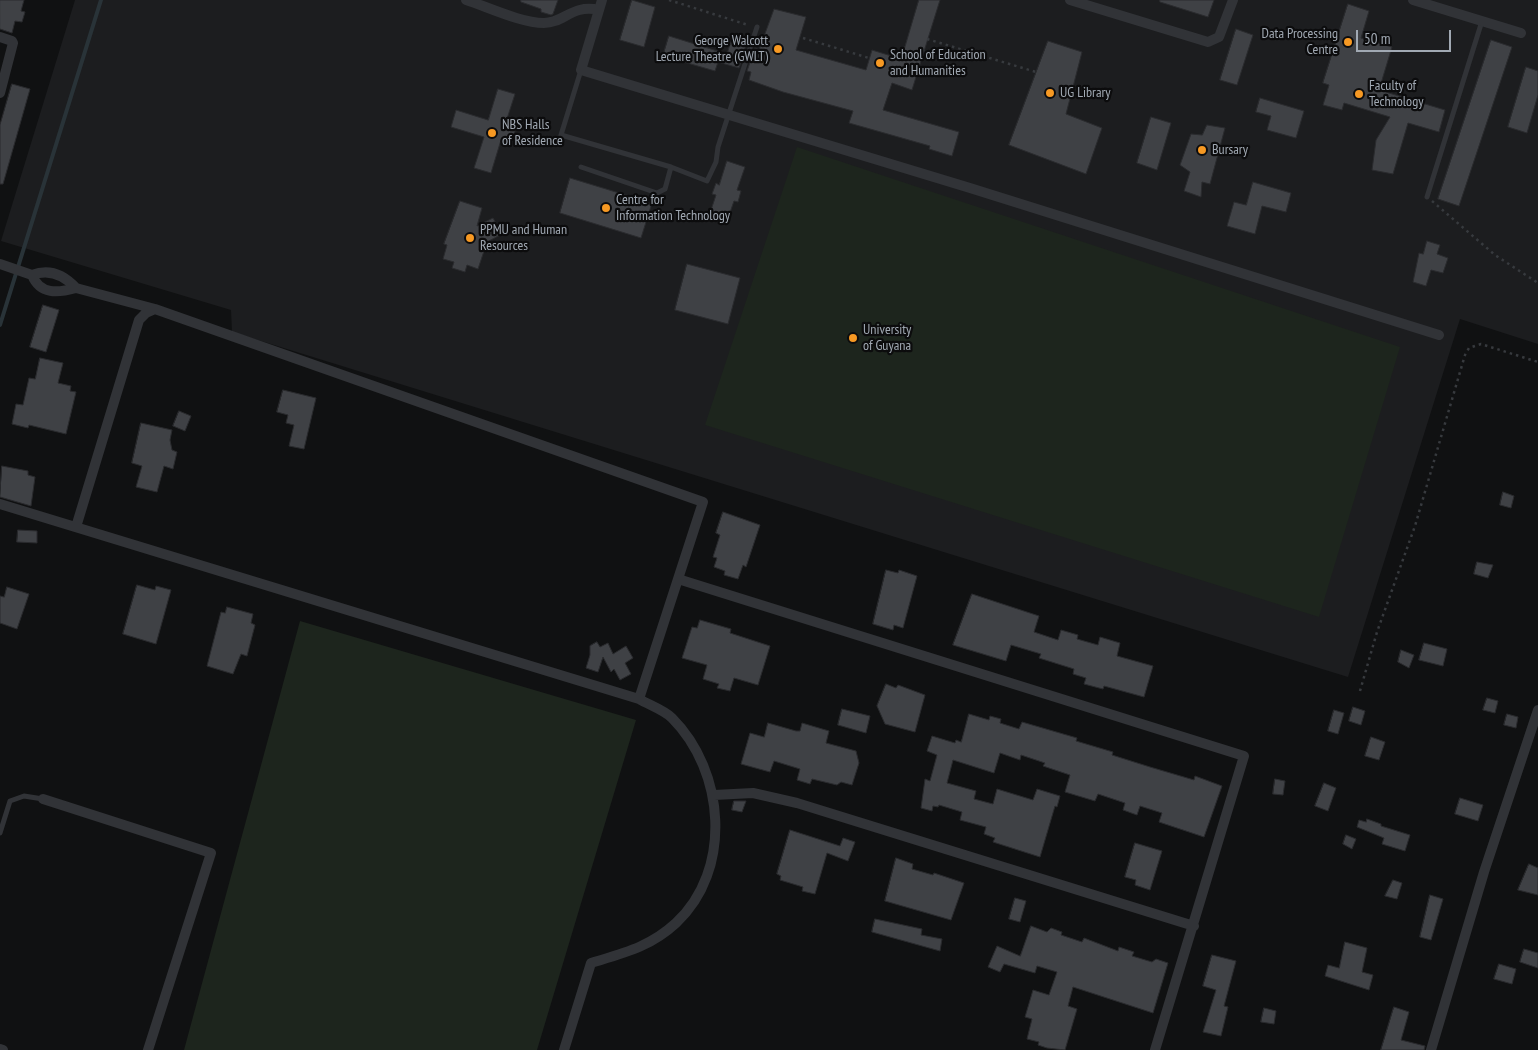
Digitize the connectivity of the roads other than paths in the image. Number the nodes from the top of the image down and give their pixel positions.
1 (466, 0) edge
2 (1070, 0) edge
3 (1233, 0) edge
4 (1413, 0) edge
5 (600, 5) edge
6 (1482, 21) junction
7 (757, 28) road end
8 (1522, 34) dead end
9 (0, 37) edge
10 (581, 70) junction
11 (0, 93) edge
12 (729, 115) junction
13 (581, 167) dead end
14 (671, 167) junction
15 (1427, 197) road end
16 (1, 264) edge
17 (28, 273) junction
18 (76, 288) junction
19 (155, 309) junction
20 (1439, 334) dead end
21 (0, 504) edge
22 (76, 527) junction
23 (678, 579) junction
24 (640, 699) junction
25 (1538, 710) edge
26 (714, 795) junction
27 (42, 799) joint
28 (0, 833) edge
29 (1194, 926) junction
30 (148, 1050) edge
31 (564, 1050) edge
32 (1155, 1050) edge
33 (1431, 1050) edge

1 - 5 street
2 - 3 street
4 - 6 street
5 - 10 street
6 - 8 street
6 - 15 lane
7 - 12 lane
9 - 11 street
10 - 12 street
10 - 14 lane
12 - 14 lane
12 - 20 street
13 - 14 lane
16 - 17 street
17 - 18 street
17 - 18 street
18 - 19 street
19 - 22 street
19 - 23 street
21 - 22 street
22 - 24 street
23 - 24 street
23 - 29 street
24 - 26 street
25 - 33 street
26 - 29 street
26 - 31 street
27 - 28 lane
27 - 30 street
29 - 32 street

